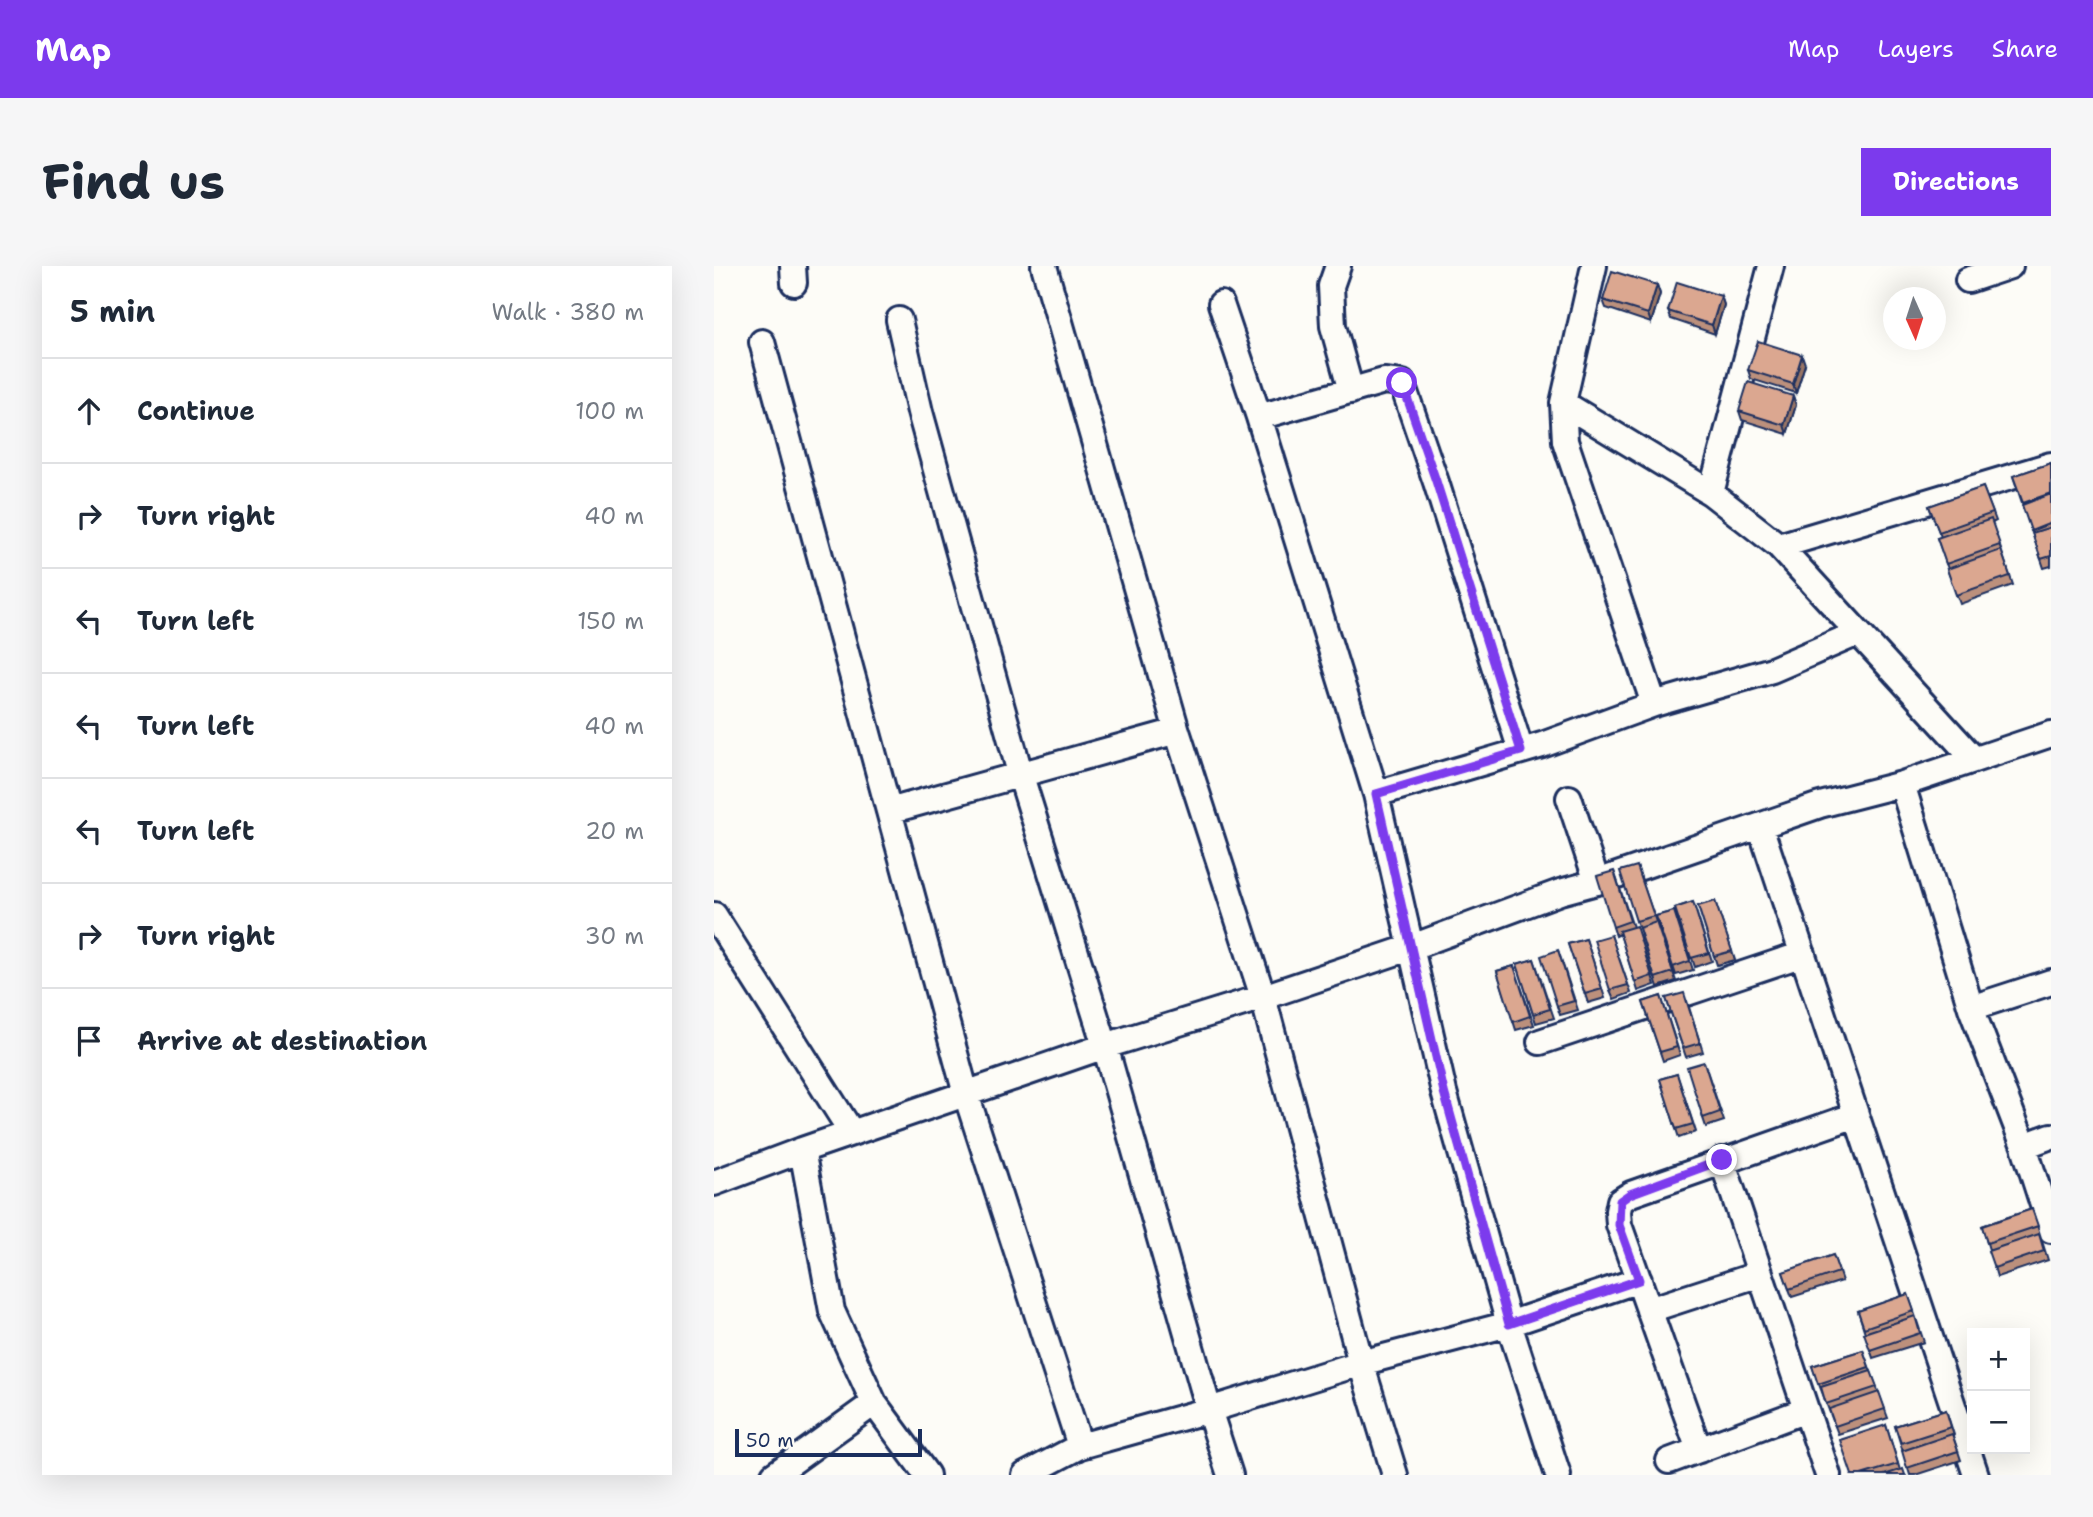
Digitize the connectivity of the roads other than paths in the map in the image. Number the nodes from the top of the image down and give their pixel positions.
1 (1044, 266) edge
2 (1338, 266) edge
3 (1594, 266) edge
4 (1770, 266) edge
5 (2010, 266) edge
6 (1968, 280) dead end
7 (1221, 304) dead end
8 (900, 320) dead end
9 (762, 342) dead end
10 (1351, 391) junction
11 (1563, 403) junction
12 (1259, 417) junction
13 (2051, 465) edge
14 (1712, 493) junction
15 (1779, 545) junction
16 (1858, 633) junction
17 (1654, 704) junction
18 (1177, 731) junction
19 (2051, 734) edge
20 (1521, 751) junction
21 (1974, 759) junction
22 (1020, 773) junction
23 (1902, 784) junction
24 (1376, 794) junction
25 (1569, 798) dead end
26 (889, 811) junction
27 (1760, 825) junction
28 (1597, 882) junction
29 (714, 915) edge
30 (1412, 947) junction
31 (1803, 954) junction
32 (2051, 982) edge
33 (1263, 997) junction
34 (1971, 1008) junction
35 (1540, 1042) dead end
36 (1105, 1046) junction
37 (966, 1094) junction
38 (1856, 1115) junction
39 (852, 1133) junction
40 (2051, 1136) edge
41 (2024, 1146) junction
42 (802, 1150) junction
43 (1722, 1160) junction
44 (714, 1183) edge
45 (2051, 1230) edge
46 (1760, 1274) junction
47 (1639, 1280) junction
48 (1649, 1310) junction
49 (1509, 1324) junction
50 (1361, 1363) junction
51 (874, 1402) junction
52 (1209, 1410) junction
53 (1806, 1410) junction
54 (1080, 1446) junction
55 (1699, 1450) junction
56 (1669, 1461) dead end
57 (774, 1475) edge
58 (926, 1475) edge
59 (1025, 1475) edge
60 (1230, 1475) edge
61 (1395, 1475) edge
62 (1558, 1475) edge
63 (1828, 1475) edge
64 (1976, 1475) edge

1 - 18 street
2 - 10 street
3 - 11 street
4 - 14 street
5 - 6 street
7 - 12 street
8 - 22 street
9 - 26 street
10 - 12 street
10 - 20 street
11 - 14 street
11 - 17 street
12 - 24 street
13 - 15 street
14 - 15 street
15 - 16 street
16 - 17 street
16 - 21 street
17 - 20 street
18 - 22 street
18 - 33 street
19 - 21 street
20 - 24 street
21 - 23 street
22 - 26 street
22 - 36 street
23 - 27 street
23 - 34 street
24 - 30 street
25 - 28 street
26 - 37 street
27 - 28 street
27 - 31 street
28 - 30 street
29 - 39 street
30 - 33 street
30 - 49 street
31 - 35 street
31 - 38 street
32 - 34 street
33 - 36 street
33 - 50 street
34 - 41 street
36 - 37 street
36 - 52 street
37 - 39 street
37 - 54 street
38 - 43 street
38 - 64 street
39 - 42 street
40 - 41 street
41 - 45 street
42 - 44 street
42 - 51 street
43 - 46 street
43 - 47 street
46 - 48 street
46 - 53 street
47 - 48 street
47 - 49 street
48 - 55 street
49 - 50 street
49 - 62 street
50 - 52 street
50 - 61 street
51 - 57 street
51 - 58 street
52 - 54 street
52 - 60 street
53 - 55 street
53 - 63 street
54 - 59 street
55 - 56 street

